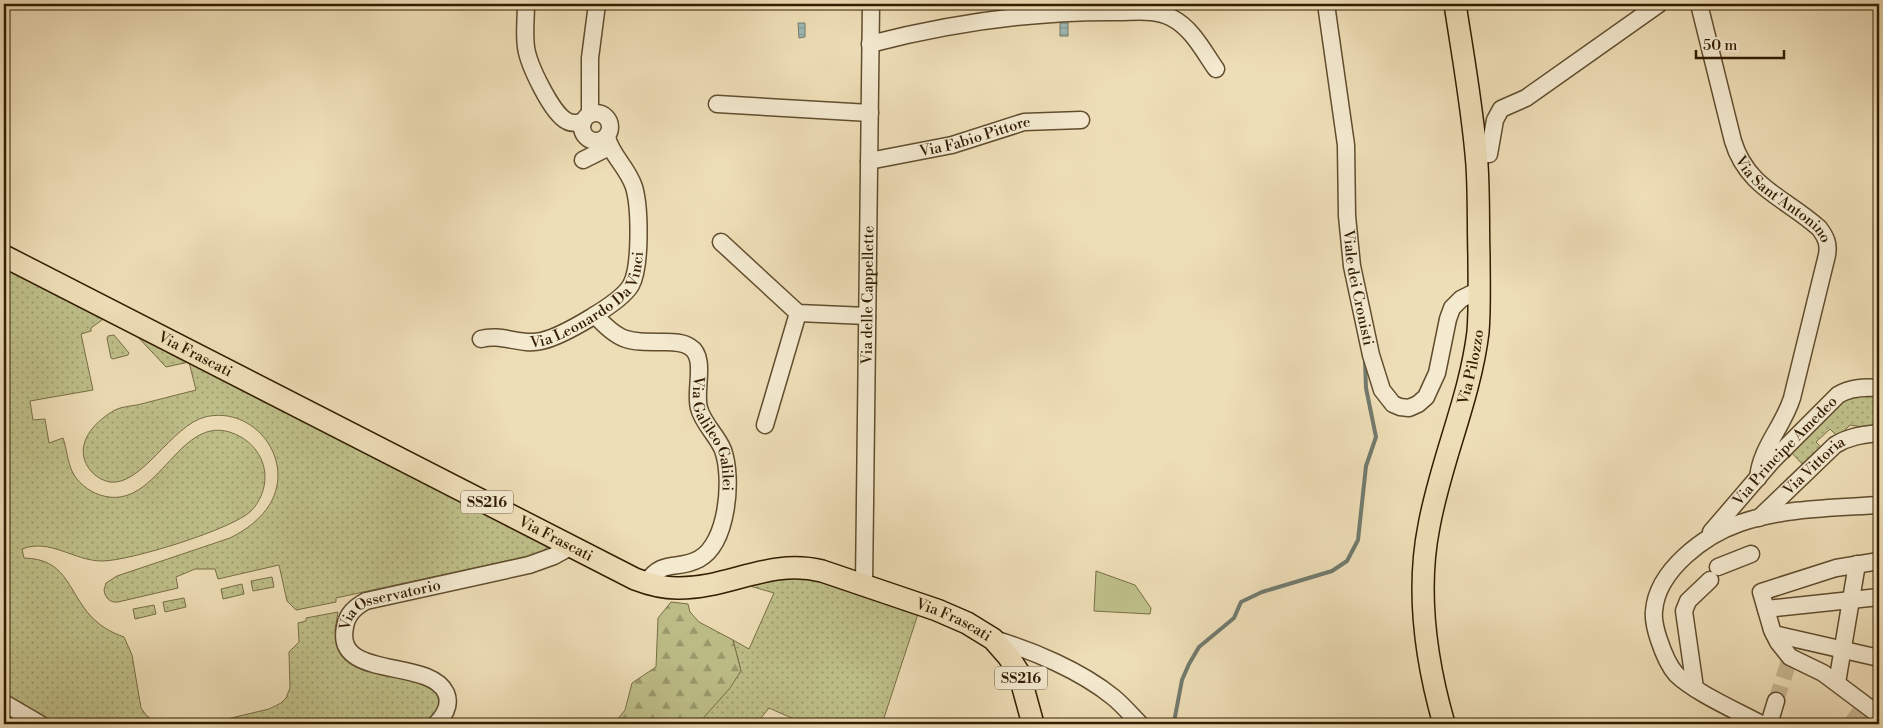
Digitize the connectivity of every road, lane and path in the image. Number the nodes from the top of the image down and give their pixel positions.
1 (526, 4) edge
2 (597, 4) edge
3 (871, 4) edge
4 (1326, 4) edge
5 (1455, 4) edge
6 (1659, 4) edge
7 (1699, 4) edge
8 (870, 44) junction
9 (1216, 69) dead end
10 (717, 104) dead end
11 (870, 114) junction
12 (586, 118) junction
13 (1081, 120) dead end
14 (608, 142) junction
15 (1476, 155) junction
16 (583, 160) dead end
17 (869, 161) junction
18 (721, 242) dead end
19 (4, 256) edge
20 (1479, 290) junction
21 (798, 313) junction
22 (595, 315) junction
23 (867, 316) junction
24 (481, 339) dead end
25 (1879, 388) edge
26 (766, 425) dead end
27 (1879, 434) edge
28 (1758, 478) junction
29 (1879, 505) edge
30 (1758, 518) junction
31 (1704, 539) junction
32 (572, 546) junction
33 (1751, 554) dead end
34 (1879, 560) edge
35 (1857, 564) junction
36 (646, 583) junction
37 (864, 585) junction
38 (1879, 597) edge
39 (1850, 601) junction
40 (1766, 609) junction
41 (1774, 634) junction
42 (993, 639) junction
43 (1842, 650) junction
44 (1879, 658) edge
45 (1837, 683) junction
46 (1695, 688) junction
47 (1776, 701) tunnel mouth
48 (4, 703) edge
49 (1879, 715) edge
50 (40, 724) edge
51 (436, 724) edge
52 (1033, 724) edge
53 (1140, 724) edge
54 (1444, 724) edge
55 (1761, 724) edge
56 (1769, 724) edge

1 - 12 street
2 - 12 street
3 - 8 street, Via delle Cappellette
4 - 20 street, Viale dei Cronisti
5 - 15 main road, Via Pilozzo
6 - 15 street
7 - 28 street, Via Sant'Antonino
8 - 9 street
8 - 11 street, Via delle Cappellette
10 - 11 street
11 - 17 street, Via delle Cappellette
12 - 14 street
13 - 17 street, Via Fabio Pittore
14 - 16 street
14 - 22 street, Via Leonardo Da Vinci
15 - 20 main road, Via Pilozzo
17 - 23 street, Via delle Cappellette
18 - 21 street
19 - 32 main road, Via Frascati / SS216
20 - 54 main road, Via Pilozzo
21 - 23 street
21 - 26 street
22 - 24 street, Via Leonardo Da Vinci
22 - 36 street, Via Galileo Galilei
23 - 37 street, Via delle Cappellette
25 - 28 street, Via Principe Amedeo
27 - 30 street, Via Vittoria
28 - 31 street, Via Principe Amedeo
29 - 30 street
30 - 31 street
31 - 46 street
32 - 36 main road, Via Frascati / SS216
32 - 51 street, Via Osservatorio
33 - 46 street
34 - 35 street
35 - 39 street
35 - 40 street
36 - 37 main road, Via Frascati / SS216
37 - 42 main road, Via Frascati / SS216
38 - 39 street
39 - 40 street
39 - 43 street
40 - 41 street
41 - 43 street
41 - 45 street
42 - 52 main road, Via Frascati / SS216
42 - 53 street
43 - 44 street
43 - 45 street
45 - 49 street
46 - 55 street
47 - 56 street
48 - 50 street

